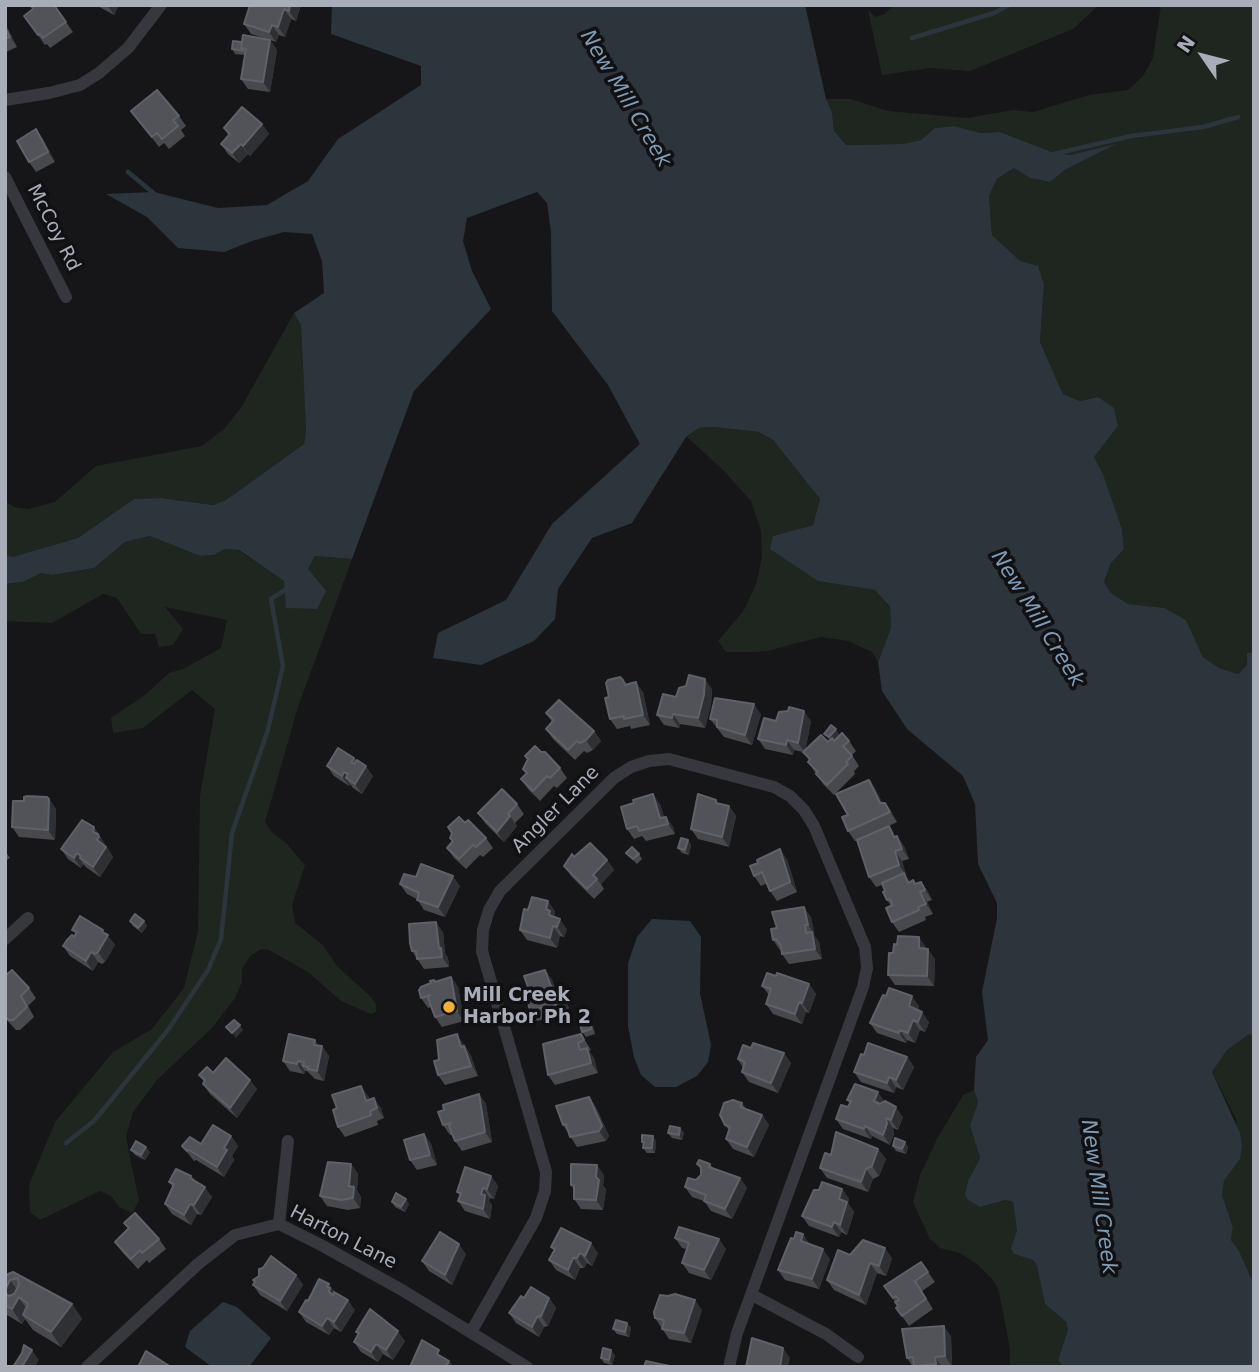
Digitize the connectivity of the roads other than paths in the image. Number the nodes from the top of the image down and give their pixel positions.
1 (161, 5) edge
2 (5, 100) edge
3 (5, 177) edge
4 (66, 297) dead end
5 (28, 918) dead end
6 (5, 939) edge
7 (288, 1141) dead end
8 (278, 1224) junction
9 (752, 1296) junction
10 (471, 1332) junction
11 (858, 1357) dead end
12 (87, 1367) edge
13 (527, 1367) edge
14 (729, 1367) edge

1 - 2 street
3 - 4 street, McCoy Rd
5 - 6 street
7 - 8 street
8 - 10 street, Harton Lane
8 - 12 street, Harton Lane
9 - 10 street, Angler Lane
9 - 11 street
9 - 14 street, Angler Lane
10 - 13 street, Harton Lane

